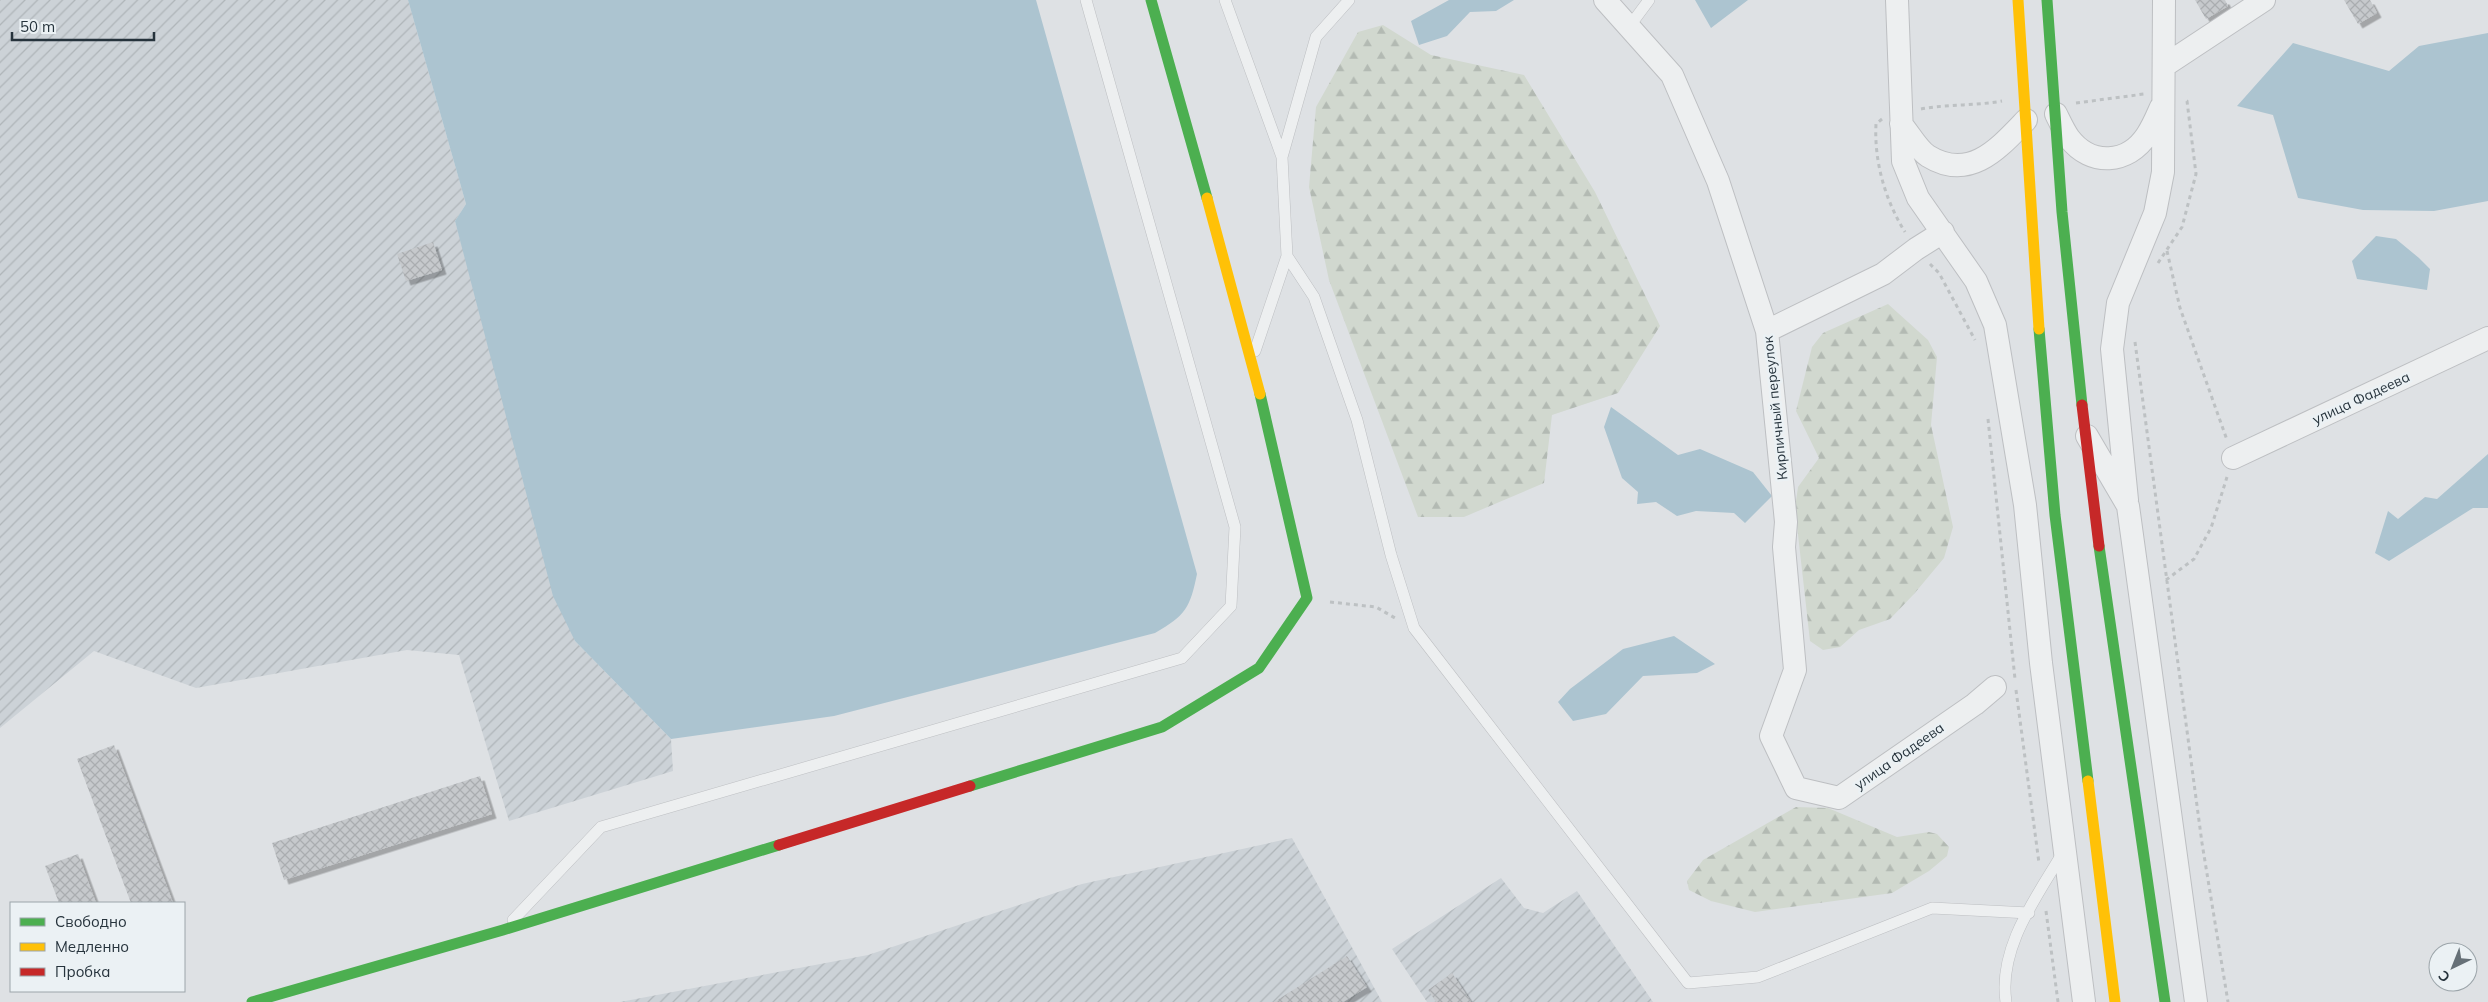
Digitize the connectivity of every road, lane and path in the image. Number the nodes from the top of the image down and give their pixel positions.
1 (1086, 0) edge
2 (1151, 0) edge
3 (1225, 0) edge
4 (1349, 0) edge
5 (1606, 0) edge
6 (1649, 0) edge
7 (1896, 0) edge
8 (2018, 0) edge
9 (2048, 0) edge
10 (2164, 0) edge
11 (2264, 0) edge
12 (1629, 27) junction
13 (2164, 66) junction
14 (2163, 98) junction
15 (2004, 101) dead end
16 (2064, 107) junction
17 (1901, 118) junction
18 (2026, 120) junction
19 (1282, 157) junction
20 (1943, 232) junction
21 (1916, 249) junction
22 (2167, 250) junction
23 (1287, 256) junction
24 (2157, 265) dead end
25 (1767, 331) junction
26 (2134, 338) dead end
27 (2488, 338) edge
28 (1977, 343) dead end
29 (1252, 359) junction
30 (1987, 410) dead end
31 (2085, 434) junction
32 (2050, 451) junction
33 (2233, 458) junction
34 (2026, 505) junction
35 (2128, 506) junction
36 (2166, 580) junction
37 (1307, 598) junction
38 (1414, 628) junction
39 (1995, 687) dead end
40 (1796, 788) joint
41 (2064, 850) junction
42 (2043, 888) junction
43 (2029, 913) junction
44 (503, 930) junction
45 (252, 1002) edge
46 (2006, 1002) edge
47 (2058, 1002) edge
48 (2084, 1002) edge
49 (2115, 1002) edge
50 (2165, 1002) edge
51 (2196, 1002) edge
52 (2228, 1002) edge

1 - 44 lane
2 - 29 main road
3 - 19 lane
4 - 19 lane
5 - 12 street, Кирпичный переулок
6 - 12 lane
7 - 17 street
8 - 18 main road
9 - 16 main road
10 - 13 street
11 - 13 street
12 - 25 street, Кирпичный переулок
13 - 14 street
14 - 16 path
14 - 16 street
14 - 22 path
14 - 35 street
15 - 17 path
16 - 31 main road
17 - 18 street
17 - 20 street
17 - 21 path
18 - 32 main road
19 - 23 lane
20 - 21 street
20 - 34 street
21 - 25 street
21 - 28 path
22 - 24 path
22 - 33 path
23 - 29 lane
23 - 38 lane
25 - 40 street, Кирпичный переулок
26 - 36 path
27 - 33 street, улица Фадеева
29 - 37 main road
30 - 42 path
31 - 35 street
31 - 50 main road
32 - 34 street
32 - 49 main road
33 - 36 path
34 - 41 street
35 - 51 street
36 - 52 path
37 - 38 path
37 - 44 main road
38 - 43 lane
39 - 40 street, улица Фадеева
41 - 42 lane
41 - 48 street
42 - 43 lane
42 - 47 path
43 - 46 lane
44 - 45 main road

